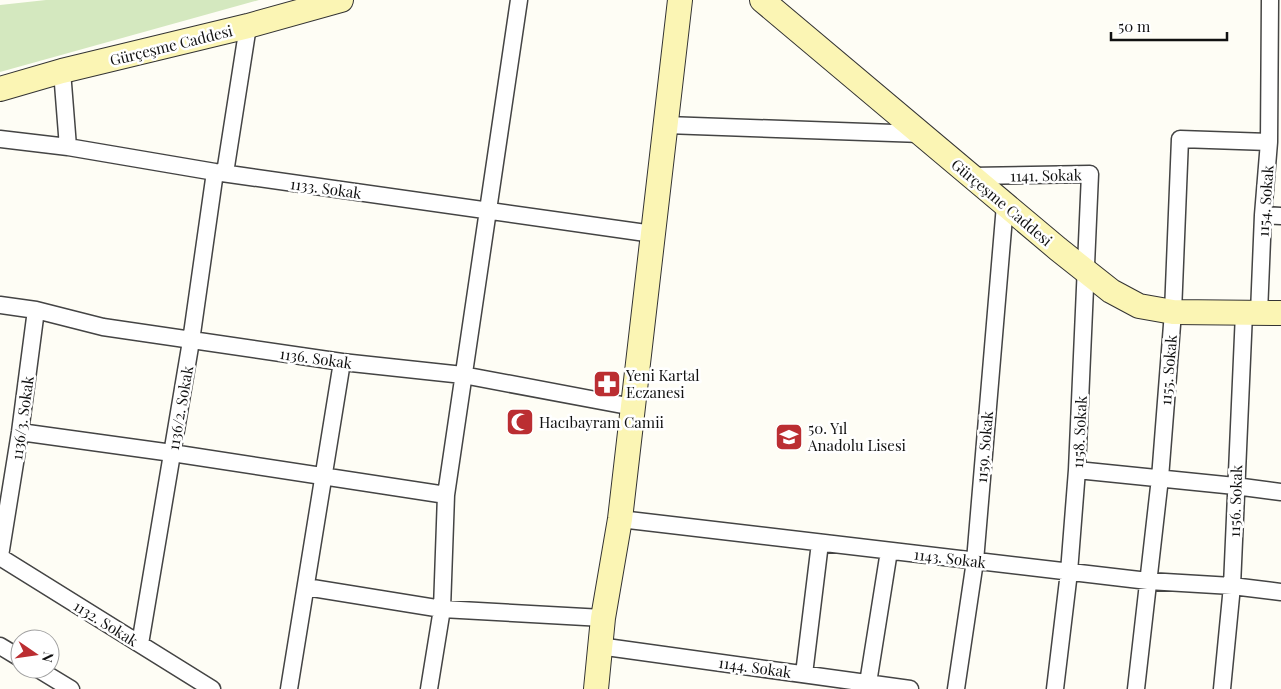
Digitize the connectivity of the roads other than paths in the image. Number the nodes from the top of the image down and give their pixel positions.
1 (341, 0) edge
2 (519, 0) edge
3 (680, 0) edge
4 (762, 0) edge
5 (1270, 0) edge
6 (248, 26) junction
7 (62, 71) junction
8 (0, 90) edge
9 (666, 125) junction
10 (922, 134) junction
11 (0, 140) edge
12 (1269, 142) junction
13 (68, 147) junction
14 (220, 172) junction
15 (1090, 174) joint
16 (971, 176) junction
17 (1005, 205) junction
18 (488, 211) junction
19 (1263, 215) junction
20 (1281, 216) edge
21 (653, 234) junction
22 (1087, 272) junction
23 (0, 306) edge
24 (36, 310) junction
25 (1173, 312) junction
26 (1261, 313) edge
27 (191, 340) junction
28 (342, 362) junction
29 (463, 375) junction
30 (633, 406) junction
31 (20, 432) junction
32 (172, 453) junction
33 (1077, 470) junction
34 (323, 477) junction
35 (1160, 478) junction
36 (1236, 486) junction
37 (1281, 492) edge
38 (446, 495) junction
39 (620, 519) junction
40 (820, 543) junction
41 (889, 551) junction
42 (0, 557) edge
43 (975, 561) junction
44 (1069, 572) junction
45 (1148, 581) junction
46 (1232, 586) junction
47 (306, 587) junction
48 (1281, 592) edge
49 (442, 609) junction
50 (603, 618) junction
51 (140, 644) junction
52 (600, 646) junction
53 (804, 674) junction
54 (54, 679) edge
55 (868, 683) junction
56 (71, 689) edge
57 (212, 689) edge
58 (289, 689) edge
59 (429, 689) edge
60 (596, 689) edge
61 (910, 689) edge
62 (956, 689) edge
63 (1055, 689) edge
64 (1136, 689) edge
65 (1222, 689) edge

1 - 6 main road, Gürçeşme Caddesi
2 - 18 street
3 - 9 main road
4 - 10 main road, Gürçeşme Caddesi
5 - 12 street, 1154. Sokak
6 - 7 main road, Gürçeşme Caddesi
6 - 14 street, 1136/2. Sokak
7 - 8 main road, Gürçeşme Caddesi
7 - 13 street
9 - 10 street
9 - 21 main road
10 - 16 main road, Gürçeşme Caddesi
11 - 13 street, 1133. Sokak
12 - 19 street, 1154. Sokak
12 - 25 street, 1155. Sokak
13 - 14 street, 1133. Sokak
14 - 18 street, 1133. Sokak
14 - 27 street, 1136/2. Sokak
15 - 16 street, 1141. Sokak
15 - 22 street, 1158. Sokak
16 - 17 main road, Gürçeşme Caddesi
17 - 22 main road, Gürçeşme Caddesi
17 - 43 street, 1159. Sokak
18 - 21 street, 1133. Sokak
18 - 29 street
19 - 20 street
19 - 26 street, 1154. Sokak
21 - 30 main road
22 - 25 main road, Gürçeşme Caddesi
22 - 33 street, 1158. Sokak
23 - 24 street, 1136. Sokak
24 - 27 street, 1136. Sokak
24 - 31 street, 1136/3. Sokak
25 - 26 main road, Gürçeşme Caddesi
25 - 35 street, 1155. Sokak
26 - 36 street, 1156. Sokak
27 - 28 street, 1136. Sokak
27 - 32 street, 1136/2. Sokak
28 - 29 street, 1136. Sokak
28 - 34 street
29 - 30 street, 1136. Sokak
29 - 38 street
30 - 39 main road
31 - 32 street
31 - 42 street, 1136/3. Sokak
32 - 34 street
32 - 51 street, 1136/2. Sokak
33 - 35 street
33 - 44 street, 1158. Sokak
34 - 38 street
34 - 47 street
35 - 36 street
35 - 45 street, 1155. Sokak
36 - 37 street
36 - 46 street, 1156. Sokak
38 - 49 street
39 - 40 street, 1143. Sokak
39 - 50 main road
40 - 41 street, 1143. Sokak
40 - 53 street
41 - 43 street, 1143. Sokak
41 - 55 street
42 - 51 street, 1132. Sokak
43 - 44 street, 1143. Sokak
43 - 62 street, 1159. Sokak
44 - 45 street, 1143. Sokak
44 - 63 street, 1158. Sokak
45 - 46 street, 1143. Sokak
45 - 64 street, 1155. Sokak
46 - 48 street, 1143. Sokak
46 - 65 street, 1156. Sokak
47 - 49 street
47 - 58 street
49 - 50 street
49 - 59 street
50 - 52 main road
51 - 57 street, 1132. Sokak
52 - 53 street, 1144. Sokak
52 - 60 main road
53 - 55 street, 1144. Sokak
54 - 56 street
55 - 61 street, 1144. Sokak

